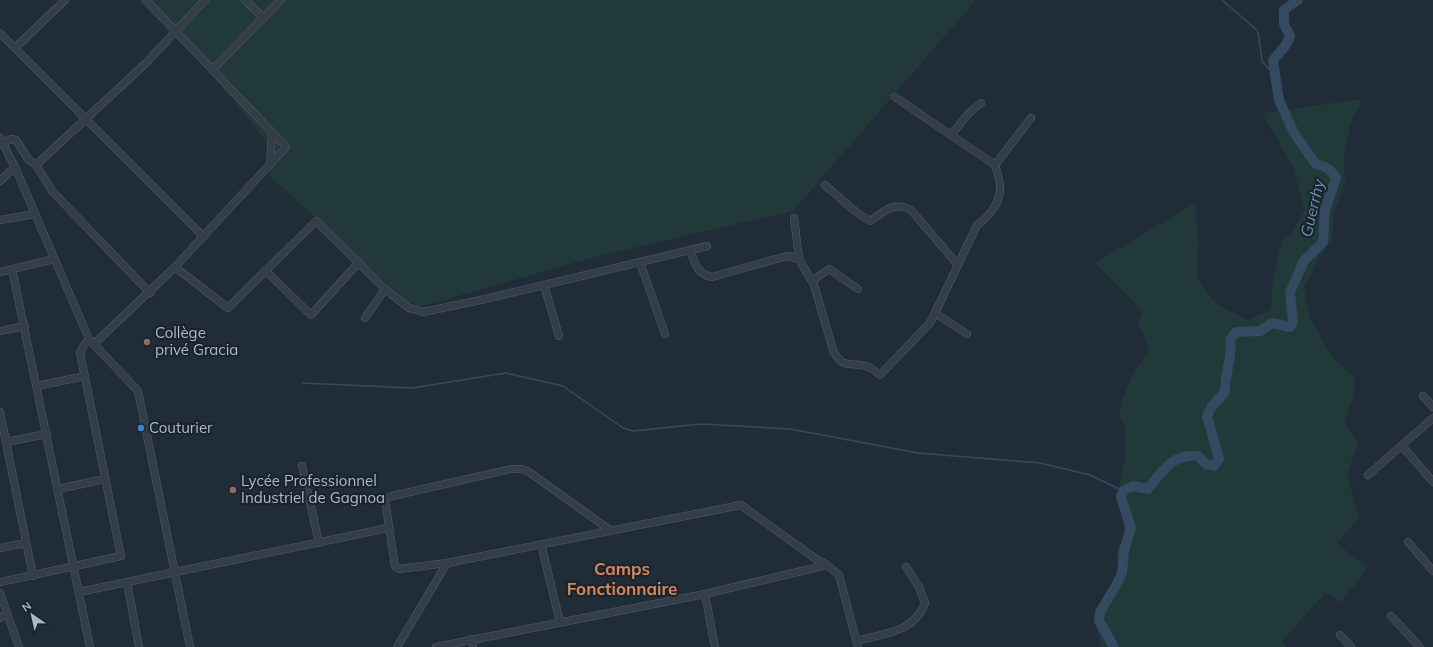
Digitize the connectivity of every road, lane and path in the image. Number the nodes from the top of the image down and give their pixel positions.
1 (64, 0) edge
2 (146, 0) edge
3 (205, 0) edge
4 (245, 0) edge
5 (281, 0) edge
6 (264, 18) junction
7 (177, 31) junction
8 (0, 33) edge
9 (15, 48) junction
10 (213, 70) junction
11 (896, 97) dead end
12 (980, 103) dead end
13 (87, 118) junction
14 (1031, 118) dead end
15 (272, 133) junction
16 (951, 135) junction
17 (2, 140) edge
18 (270, 164) junction
19 (36, 165) junction
20 (995, 165) junction
21 (15, 167) junction
22 (0, 181) edge
23 (825, 185) dead end
24 (35, 214) junction
25 (794, 218) dead end
26 (0, 220) edge
27 (203, 236) junction
28 (707, 246) dead end
29 (690, 250) junction
30 (54, 259) junction
31 (799, 259) junction
32 (359, 262) junction
33 (640, 262) junction
34 (958, 265) junction
35 (175, 267) junction
36 (12, 269) junction
37 (266, 271) junction
38 (0, 272) edge
39 (812, 281) junction
40 (544, 285) junction
41 (385, 289) junction
42 (858, 289) dead end
43 (150, 293) junction
44 (935, 313) junction
45 (365, 318) dead end
46 (25, 326) junction
47 (0, 331) edge
48 (665, 334) dead end
49 (967, 334) dead end
50 (559, 336) dead end
51 (92, 342) junction
52 (85, 376) junction
53 (37, 386) junction
54 (1424, 396) dead end
55 (1433, 407) edge
56 (0, 412) edge
57 (1433, 418) edge
58 (47, 434) junction
59 (6, 442) junction
60 (1402, 446) junction
61 (302, 466) dead end
62 (1368, 475) dead end
63 (105, 479) junction
64 (1433, 482) edge
65 (58, 489) junction
66 (388, 528) junction
67 (610, 530) junction
68 (1408, 542) dead end
69 (26, 543) junction
70 (319, 543) junction
71 (541, 544) junction
72 (0, 548) edge
73 (447, 563) junction
74 (827, 565) junction
75 (74, 567) junction
76 (906, 567) dead end
77 (1433, 571) edge
78 (174, 572) junction
79 (33, 576) junction
80 (0, 582) edge
81 (127, 582) junction
82 (79, 592) junction
83 (0, 593) edge
84 (705, 594) junction
85 (7, 613) junction
86 (1391, 616) dead end
87 (0, 618) edge
88 (560, 622) junction
89 (1340, 635) dead end
90 (472, 639) junction
91 (857, 644) edge
92 (19, 647) edge
93 (90, 647) edge
94 (140, 647) edge
95 (190, 647) edge
96 (397, 647) edge
97 (436, 647) edge
98 (473, 647) edge
99 (715, 647) edge
100 (1351, 647) edge
101 (1420, 647) edge

1 - 9 street
2 - 7 street
3 - 7 street
4 - 6 street
5 - 6 street
6 - 10 street
7 - 10 street
7 - 13 street
8 - 9 street
9 - 13 street
10 - 15 street
11 - 16 street
12 - 16 street
13 - 19 street
13 - 27 street
14 - 20 street
15 - 18 street
15 - 18 street
16 - 20 street
17 - 19 street
17 - 21 street
18 - 27 street
19 - 43 street
20 - 34 street
21 - 22 street
21 - 24 street
23 - 34 street
24 - 26 street
24 - 30 street
25 - 31 street
27 - 35 street
28 - 29 street
29 - 31 street
29 - 33 street
30 - 36 street
30 - 51 street
31 - 39 street
32 - 37 street
32 - 37 street
32 - 41 street
33 - 40 street
33 - 48 street
34 - 44 street
35 - 37 street
35 - 43 street
36 - 38 street
36 - 46 street
39 - 42 street
39 - 44 street
40 - 41 street
40 - 50 street
41 - 45 street
43 - 51 street
44 - 49 street
46 - 47 street
46 - 53 street
51 - 52 street
51 - 78 street
52 - 53 street
52 - 63 street
53 - 58 street
54 - 55 street
56 - 59 street
57 - 60 street
58 - 59 street
58 - 65 street
59 - 69 street
60 - 62 street
60 - 64 street
61 - 70 street
63 - 65 street
63 - 75 street
65 - 75 street
66 - 67 street
66 - 70 street
66 - 73 street
67 - 71 street
67 - 74 street
68 - 77 street
69 - 72 street
69 - 79 street
70 - 78 street
71 - 73 street
71 - 88 street
73 - 96 street
74 - 84 street
74 - 91 street
75 - 79 street
75 - 82 street
76 - 91 street
78 - 81 street
78 - 95 street
79 - 80 street
81 - 82 street
81 - 94 street
82 - 93 street
83 - 85 street
84 - 88 street
84 - 99 street
85 - 87 street
85 - 92 street
86 - 101 street
88 - 90 street
89 - 100 street
90 - 97 street
90 - 98 street

